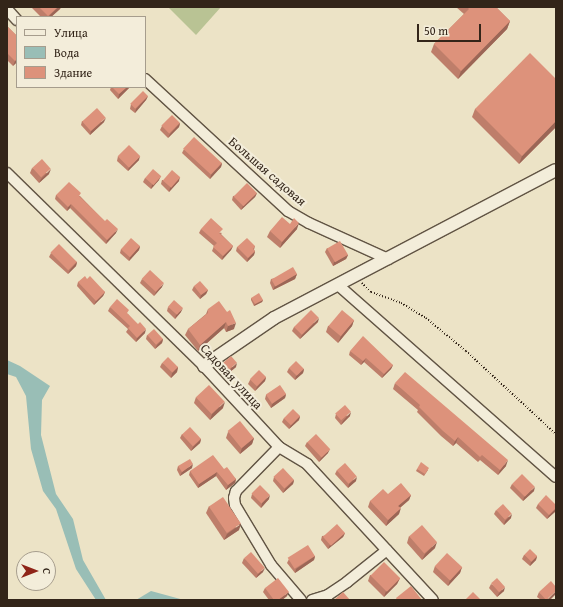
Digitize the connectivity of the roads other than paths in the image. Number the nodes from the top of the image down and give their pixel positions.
1 (7, 9) edge
2 (16, 19) edge
3 (146, 80) edge
4 (556, 170) edge
5 (7, 173) edge
6 (388, 259) junction
7 (338, 285) junction
8 (204, 366) junction
9 (279, 447) junction
10 (556, 477) edge
11 (387, 550) junction
12 (301, 600) edge
13 (312, 600) edge
14 (433, 600) edge

1 - 2 street
3 - 6 street, Большая садовая
4 - 6 street
5 - 8 street, Садовая улица
6 - 7 street
7 - 8 street
7 - 10 street
8 - 9 street, Садовая улица
9 - 11 street, Садовая улица
9 - 12 street
11 - 13 street
11 - 14 street, Садовая улица

